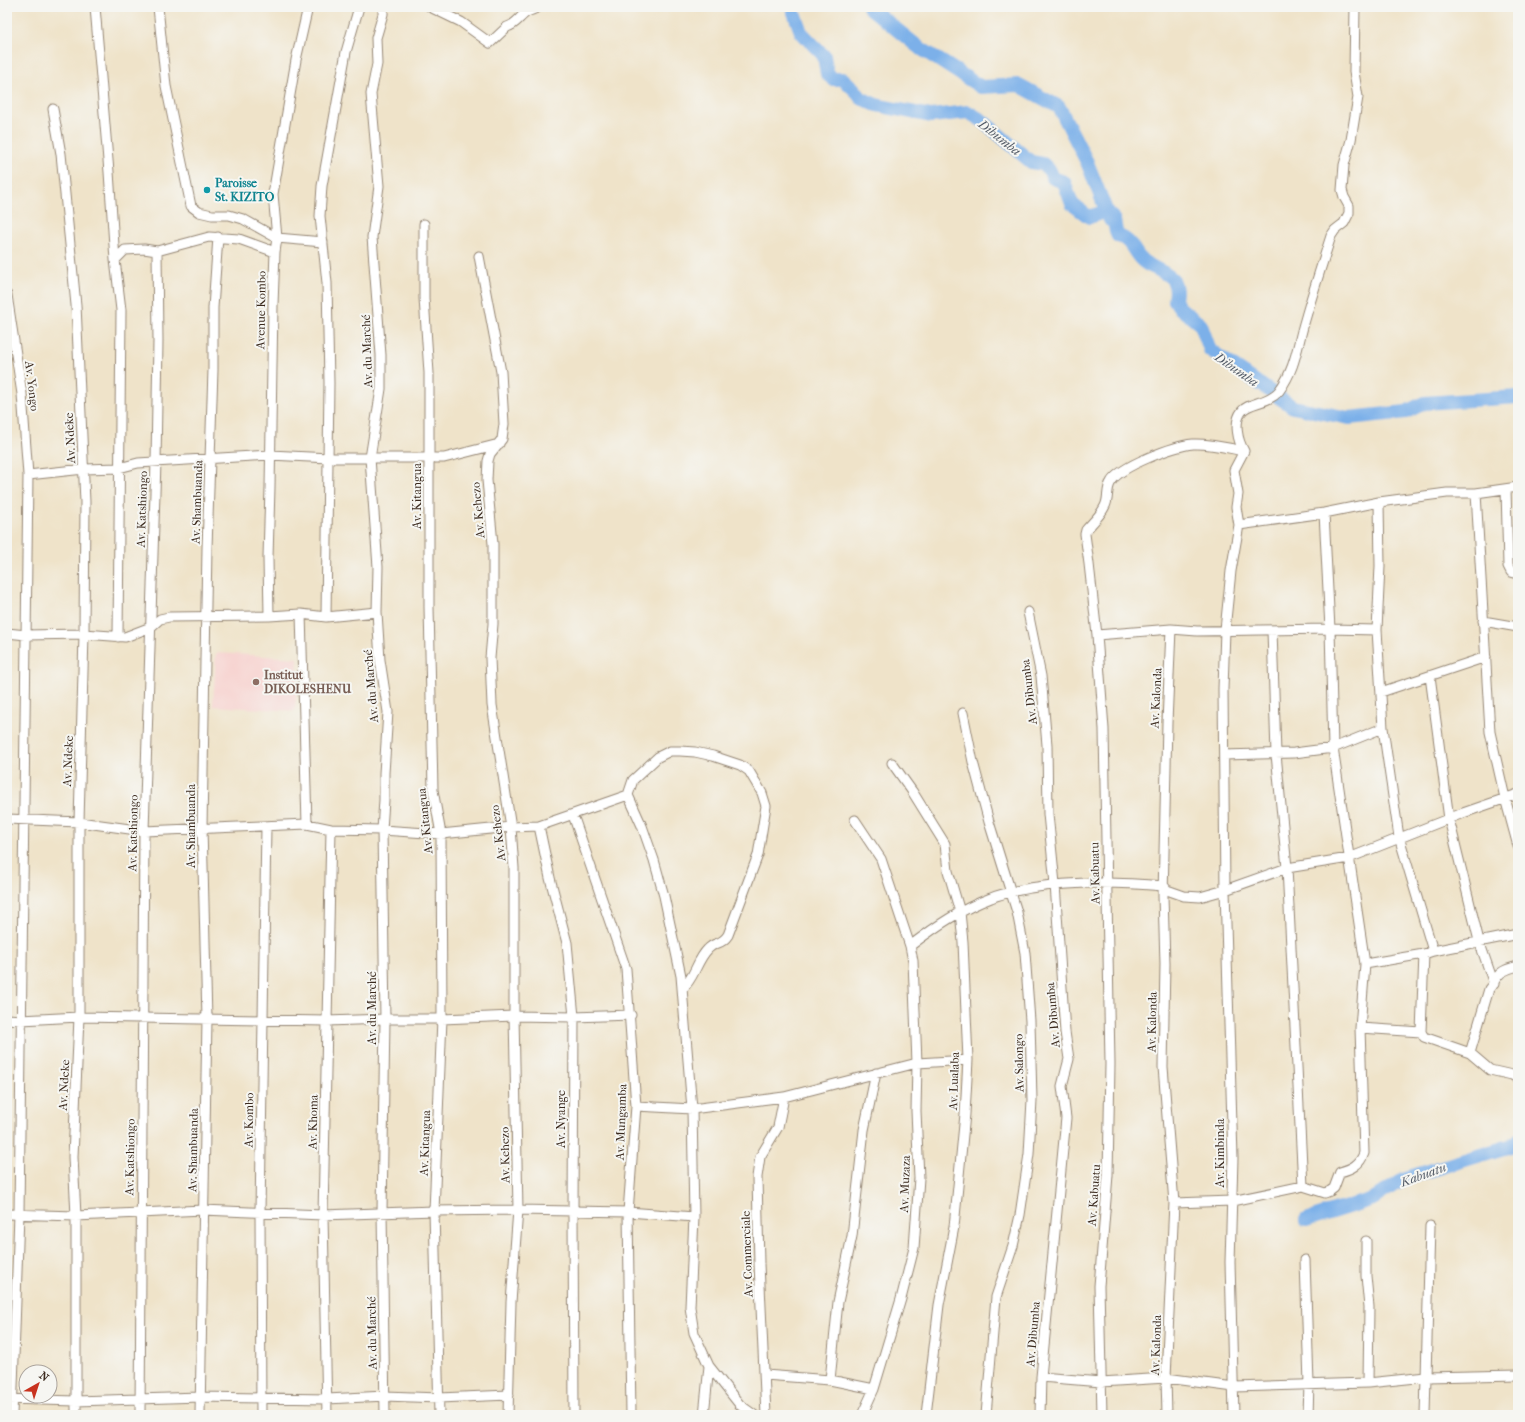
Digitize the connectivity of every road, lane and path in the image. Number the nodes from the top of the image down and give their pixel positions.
1 (95, 7) edge
2 (158, 7) edge
3 (308, 7) edge
4 (358, 7) edge
5 (383, 7) edge
6 (430, 7) edge
7 (539, 7) edge
8 (1355, 7) edge
9 (53, 109) dead end
10 (424, 224) dead end
11 (218, 237) junction
12 (277, 238) junction
13 (323, 242) junction
14 (157, 251) junction
15 (275, 252) junction
16 (479, 256) dead end
17 (115, 260) junction
18 (7, 295) edge
19 (499, 444) junction
20 (1244, 451) junction
21 (270, 455) junction
22 (429, 457) junction
23 (210, 458) junction
24 (328, 458) junction
25 (370, 458) junction
26 (156, 462) junction
27 (119, 468) junction
28 (84, 469) junction
29 (28, 474) junction
30 (1518, 488) edge
31 (1506, 489) junction
32 (1476, 493) junction
33 (1379, 502) junction
34 (1324, 513) junction
35 (1239, 525) junction
36 (1518, 574) edge
37 (377, 612) junction
38 (1028, 612) dead end
39 (301, 614) junction
40 (206, 616) junction
41 (269, 616) junction
42 (326, 618) junction
43 (1484, 621) junction
44 (151, 627) junction
45 (1518, 627) edge
46 (1330, 628) junction
47 (1172, 629) junction
48 (1225, 630) junction
49 (1272, 630) junction
50 (1377, 630) junction
51 (7, 633) edge
52 (84, 634) junction
53 (26, 635) junction
54 (1097, 635) junction
55 (118, 637) junction
56 (1486, 657) junction
57 (1430, 676) junction
58 (1380, 692) junction
59 (963, 713) dead end
60 (1383, 728) junction
61 (1333, 748) junction
62 (1276, 754) junction
63 (1224, 755) junction
64 (892, 763) dead end
65 (1518, 794) edge
66 (628, 795) junction
67 (1505, 798) junction
68 (573, 815) junction
69 (7, 819) edge
70 (1449, 819) junction
71 (24, 820) junction
72 (855, 820) dead end
73 (78, 822) junction
74 (307, 824) junction
75 (266, 826) junction
76 (511, 826) junction
77 (539, 826) junction
78 (202, 828) junction
79 (331, 829) junction
80 (382, 830) junction
81 (144, 831) junction
82 (441, 834) junction
83 (1399, 838) junction
84 (1518, 846) edge
85 (1349, 858) junction
86 (1287, 868) junction
87 (1055, 884) junction
88 (1107, 884) junction
89 (1164, 886) junction
90 (1225, 890) junction
91 (1010, 892) junction
92 (960, 912) junction
93 (1518, 934) edge
94 (1479, 941) junction
95 (910, 946) junction
96 (1433, 951) junction
97 (1424, 954) junction
98 (1365, 964) junction
99 (1518, 966) edge
100 (1494, 984) junction
101 (682, 989) junction
102 (631, 1015) junction
103 (514, 1016) junction
104 (79, 1017) junction
105 (574, 1017) junction
106 (144, 1018) junction
107 (7, 1019) edge
108 (207, 1019) junction
109 (385, 1019) junction
110 (442, 1019) junction
111 (21, 1020) junction
112 (262, 1020) junction
113 (327, 1021) junction
114 (1360, 1028) junction
115 (1421, 1032) junction
116 (1470, 1053) junction
117 (968, 1060) junction
118 (917, 1063) junction
119 (876, 1073) junction
120 (1518, 1078) edge
121 (784, 1097) junction
122 (636, 1106) junction
123 (692, 1109) junction
124 (1303, 1186) junction
125 (1232, 1201) junction
126 (1174, 1203) junction
127 (203, 1210) junction
128 (518, 1210) junction
129 (434, 1211) junction
130 (141, 1212) junction
131 (260, 1212) junction
132 (382, 1212) junction
133 (573, 1212) junction
134 (628, 1212) junction
135 (7, 1214) edge
136 (19, 1214) junction
137 (323, 1215) junction
138 (76, 1216) junction
139 (694, 1217) junction
140 (1430, 1226) dead end
141 (1366, 1241) dead end
142 (1305, 1260) dead end
143 (709, 1366) junction
144 (765, 1375) junction
145 (1518, 1375) edge
146 (1041, 1377) junction
147 (1426, 1377) junction
148 (1166, 1378) junction
149 (830, 1380) junction
150 (1101, 1382) junction
151 (1368, 1382) junction
152 (1309, 1384) junction
153 (1234, 1387) junction
154 (874, 1389) junction
155 (509, 1395) junction
156 (385, 1396) junction
157 (200, 1398) junction
158 (439, 1398) junction
159 (9, 1399) edge
160 (261, 1399) junction
161 (327, 1399) junction
162 (140, 1400) junction
163 (76, 1401) junction
164 (12, 1415) edge
165 (76, 1415) edge
166 (140, 1415) edge
167 (200, 1415) edge
168 (261, 1415) edge
169 (327, 1415) edge
170 (385, 1415) edge
171 (439, 1415) edge
172 (508, 1415) edge
173 (574, 1415) edge
174 (631, 1415) edge
175 (704, 1415) edge
176 (754, 1415) edge
177 (766, 1415) edge
178 (862, 1415) edge
179 (926, 1415) edge
180 (986, 1415) edge
181 (1040, 1415) edge
182 (1102, 1415) edge
183 (1167, 1415) edge
184 (1234, 1415) edge
185 (1308, 1415) edge
186 (1425, 1415) edge

1 - 17 street
2 - 12 street
3 - 12 street, Avenue Kombo
4 - 13 street
5 - 25 street, Av. du Marché
6 - 7 street
8 - 20 street
9 - 28 street, Av. Ndeke
10 - 22 street, Av. Kitangua
11 - 14 street
11 - 15 street
11 - 23 street, Av. Shambuanda
12 - 13 street
12 - 15 street, Avenue Kombo
13 - 24 street
14 - 17 street
14 - 26 street, Av. Katshiongo
15 - 21 street, Avenue Kombo
16 - 19 street, Av. Kehezo
17 - 27 street
18 - 29 street, Av. Yongo
19 - 22 street
19 - 76 street, Av. Kehezo
20 - 35 street, Av. Kimbinda
20 - 54 street, Av. Kabuatu
21 - 23 street
21 - 24 street
21 - 41 street, Avenue Kombo
22 - 25 street
22 - 82 street, Av. Kitangua
23 - 26 street
23 - 40 street, Av. Shambuanda
24 - 25 street
24 - 42 street
25 - 37 street, Av. du Marché
26 - 27 street
26 - 44 street, Av. Katshiongo
27 - 28 street
27 - 55 street
28 - 29 street
28 - 52 street, Av. Ndeke
29 - 53 street, Av. Yongo
30 - 31 street
31 - 32 street
31 - 36 street
32 - 33 street
32 - 43 street
33 - 34 street
33 - 50 street
34 - 35 street
34 - 46 street
35 - 48 street, Av. Kimbinda
37 - 42 street
37 - 80 street, Av. du Marché
38 - 87 street, Av. Dibumba
39 - 41 street
39 - 42 street
39 - 74 street
40 - 41 street
40 - 44 street
40 - 78 street, Av. Shambuanda
43 - 45 street
43 - 56 street
44 - 55 street
44 - 81 street, Av. Katshiongo
46 - 49 street
46 - 50 street
46 - 61 street
47 - 48 street
47 - 54 street
47 - 89 street, Av. Kalonda
48 - 49 street
48 - 63 street, Av. Kimbinda
49 - 62 street
50 - 58 street
51 - 53 street
52 - 53 street
52 - 55 street
52 - 73 street, Av. Ndeke
53 - 71 street, Av. Yongo
54 - 88 street, Av. Kabuatu
56 - 57 street
56 - 67 street
57 - 58 street
57 - 70 street
58 - 60 street
59 - 91 street, Av. Salongo
60 - 61 street
60 - 83 street
61 - 62 street
61 - 85 street
62 - 63 street
62 - 86 street
63 - 90 street, Av. Kimbinda
64 - 92 street, Av. Lualaba
65 - 67 street
66 - 68 street
66 - 101 street
66 - 101 street
67 - 70 street
67 - 84 street
68 - 77 street
68 - 102 street, Av. Mungamba
69 - 71 street
70 - 83 street
70 - 94 street
71 - 73 street
71 - 111 street, Av. Yongo
72 - 95 street, Av. Muzaza
73 - 81 street
73 - 104 street, Av. Ndeke
74 - 75 street
74 - 79 street
75 - 78 street
75 - 112 street, Av. Kombo
76 - 77 street
76 - 82 street
76 - 103 street, Av. Kehezo
77 - 105 street, Av. Nyange
78 - 81 street
78 - 108 street, Av. Shambuanda
79 - 80 street
79 - 113 street, Av. Khoma
80 - 82 street
80 - 109 street, Av. du Marché
81 - 106 street, Av. Katshiongo
82 - 110 street, Av. Kitangua
83 - 85 street
83 - 96 street
85 - 86 street
85 - 98 street
86 - 90 street
86 - 124 street
87 - 88 street
87 - 91 street
87 - 146 street, Av. Dibumba
88 - 89 street
88 - 150 street, Av. Kabuatu
89 - 90 street
89 - 126 street, Av. Kalonda
90 - 125 street, Av. Kimbinda
91 - 92 street
91 - 180 street, Av. Salongo
92 - 95 street
92 - 117 street, Av. Lualaba
93 - 94 street
94 - 96 street
94 - 100 street
95 - 118 street, Av. Muzaza
96 - 97 street
97 - 98 street
97 - 115 street
98 - 114 street
99 - 100 street
100 - 116 street
101 - 123 street
102 - 105 street
102 - 122 street, Av. Mungamba
103 - 105 street
103 - 110 street
103 - 128 street, Av. Kehezo
104 - 106 street
104 - 111 street
104 - 138 street, Av. Ndeke
105 - 133 street, Av. Nyange
106 - 108 street
106 - 130 street, Av. Katshiongo
107 - 111 street
108 - 112 street
108 - 127 street, Av. Shambuanda
109 - 110 street
109 - 113 street
109 - 132 street, Av. du Marché
110 - 129 street, Av. Kitangua
111 - 136 street, Av. Yongo
112 - 113 street
112 - 131 street, Av. Kombo
113 - 137 street, Av. Khoma
114 - 115 street
114 - 124 street
115 - 116 street
116 - 120 street
117 - 118 street
117 - 179 street, Av. Lualaba
118 - 119 street
118 - 154 street, Av. Muzaza
119 - 121 street
119 - 149 street
121 - 123 street
121 - 144 street, Av. Commerciale
122 - 123 street
122 - 134 street, Av. Mungamba
123 - 139 street
124 - 125 street
125 - 126 street
125 - 153 street, Av. Kimbinda
126 - 148 street, Av. Kalonda
127 - 130 street
127 - 131 street
127 - 157 street, Av. Shambuanda
128 - 129 street
128 - 133 street
128 - 155 street, Av. Kehezo
129 - 132 street
129 - 158 street, Av. Kitangua
130 - 138 street
130 - 162 street, Av. Katshiongo
131 - 137 street
131 - 160 street, Av. Kombo
132 - 137 street
132 - 156 street, Av. du Marché
133 - 134 street
133 - 173 street, Av. Nyange
134 - 139 street
134 - 174 street, Av. Mungamba
135 - 136 street
136 - 138 street
136 - 159 street, Av. Yongo
137 - 161 street, Av. Khoma
138 - 163 street, Av. Ndeke
139 - 143 street
140 - 147 street
141 - 151 street
142 - 152 street
143 - 175 street
143 - 176 street
144 - 149 street
144 - 177 street, Av. Commerciale
145 - 147 street
146 - 150 street
146 - 181 street, Av. Dibumba
147 - 151 street
147 - 186 street
148 - 150 street
148 - 153 street
148 - 183 street, Av. Kalonda
149 - 154 street
150 - 182 street, Av. Kabuatu
151 - 152 street
152 - 153 street
152 - 185 street
153 - 184 street, Av. Kimbinda
154 - 178 street, Av. Muzaza
155 - 158 street
155 - 172 street, Av. Kehezo
156 - 158 street
156 - 161 street
156 - 170 street, Av. du Marché
157 - 160 street
157 - 162 street
157 - 167 street, Av. Shambuanda
158 - 171 street, Av. Kitangua
159 - 163 street
159 - 164 street, Av. Yongo
160 - 161 street
160 - 168 street, Av. Kombo
161 - 169 street, Av. Khoma
162 - 163 street
162 - 166 street, Av. Katshiongo
163 - 165 street, Av. Ndeke

